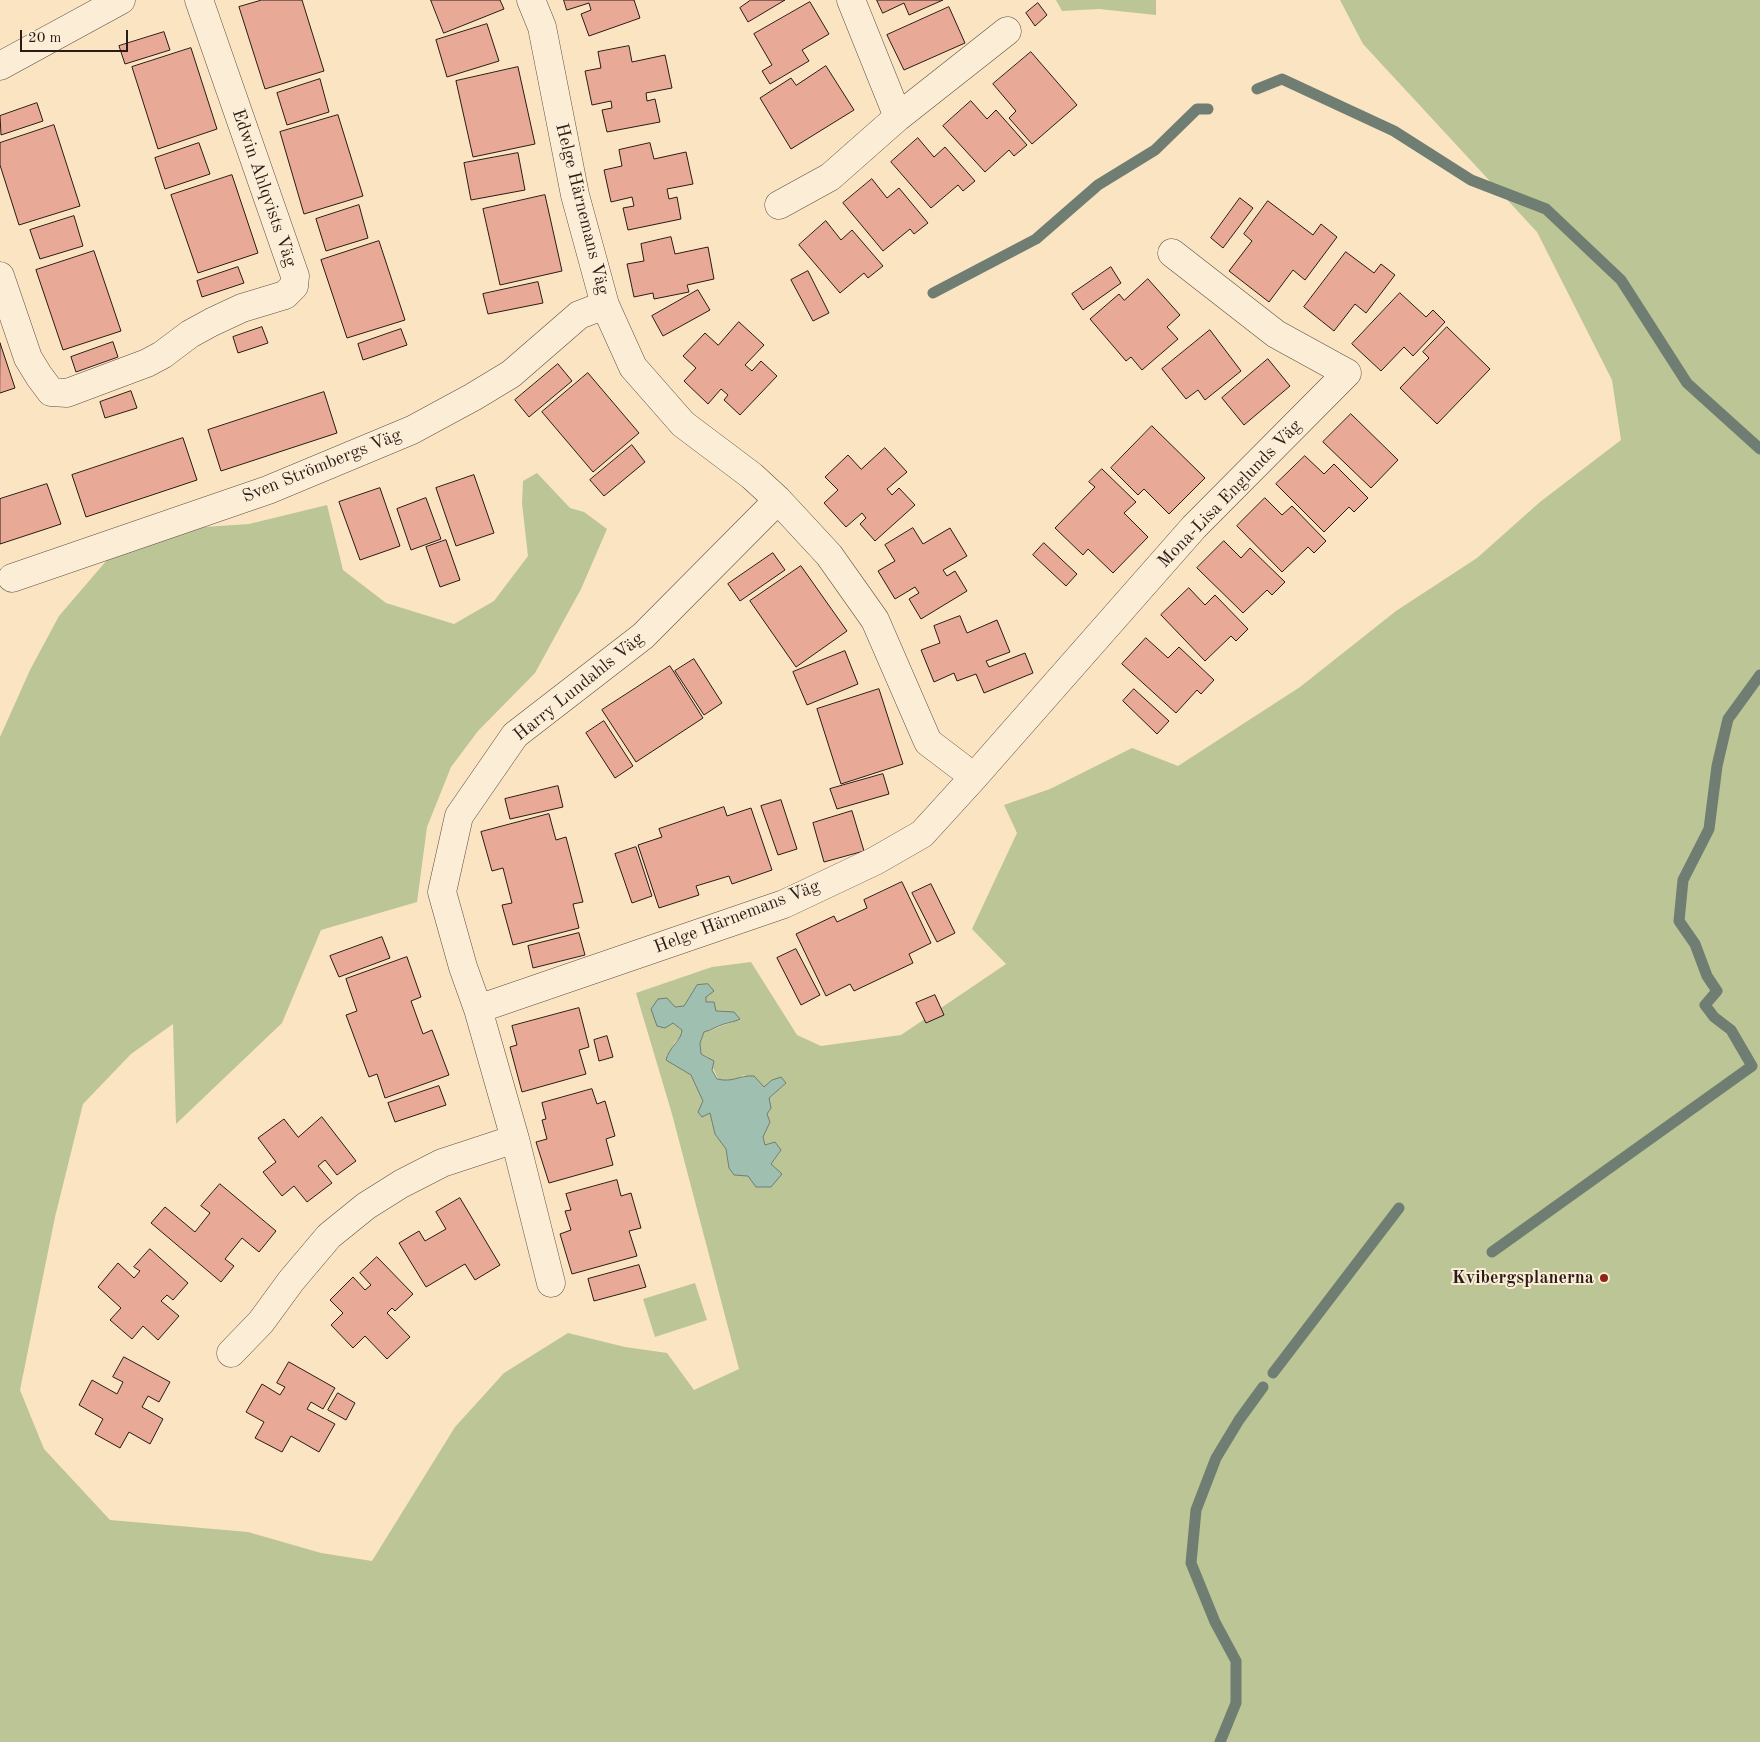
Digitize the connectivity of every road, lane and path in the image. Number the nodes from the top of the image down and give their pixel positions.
1 (121, 0) edge
2 (199, 0) edge
3 (531, 0) edge
4 (851, 0) edge
5 (1007, 31) dead end
6 (0, 66) edge
7 (898, 117) junction
8 (779, 205) dead end
9 (1172, 253) dead end
10 (0, 276) edge
11 (605, 305) junction
12 (778, 500) junction
13 (12, 578) dead end
14 (974, 777) junction
15 (478, 1009) junction
16 (515, 1138) junction
17 (551, 1283) dead end
18 (231, 1353) dead end

1 - 6 street
2 - 10 street, Edwin Ahlqvists Väg
3 - 11 street, Helge Härnemans Väg
4 - 7 street
5 - 7 street
7 - 8 street
9 - 14 street, Mona-Lisa Englunds Väg
11 - 12 street, Helge Härnemans Väg
11 - 13 street, Sven Strömbergs Väg
12 - 14 street, Helge Härnemans Väg
12 - 15 street, Harry Lundahls Väg
14 - 15 street, Helge Härnemans Väg
15 - 16 street, Harry Lundahls Väg
16 - 17 street, Harry Lundahls Väg
16 - 18 street

